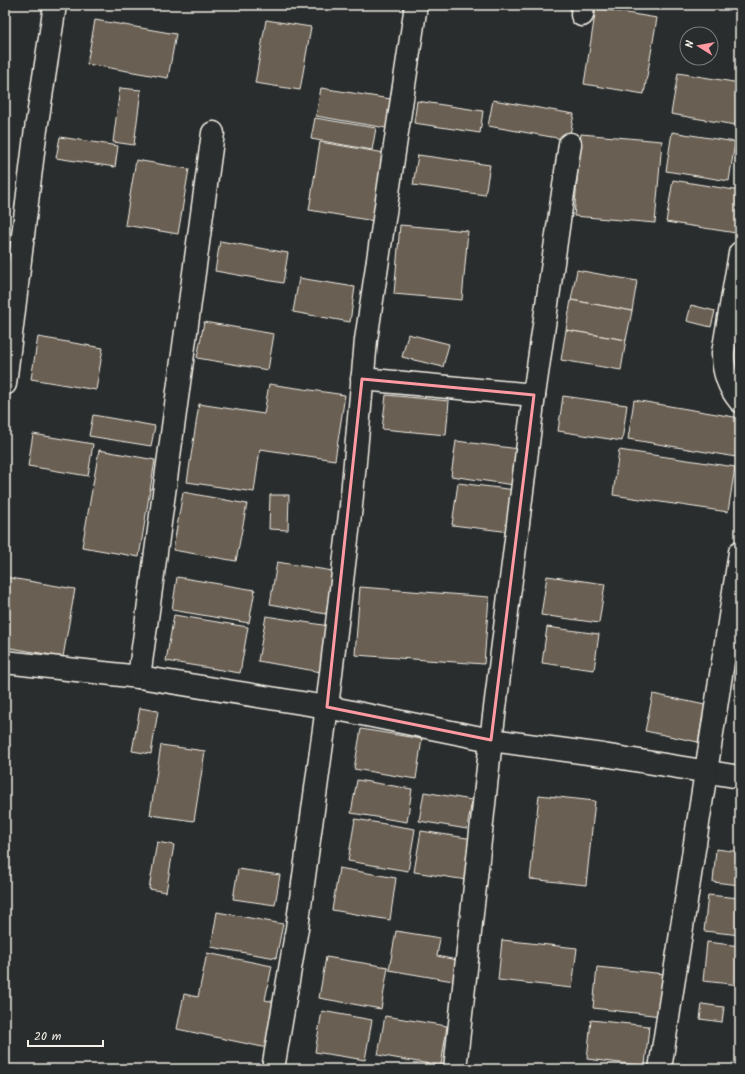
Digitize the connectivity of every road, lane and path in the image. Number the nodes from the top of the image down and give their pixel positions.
1 (55, 5) edge
2 (416, 5) edge
3 (213, 133) dead end
4 (570, 144) dead end
5 (740, 253) edge
6 (362, 379) junction
7 (5, 384) edge
8 (534, 395) junction
9 (740, 401) edge
10 (740, 552) edge
11 (5, 662) edge
12 (139, 677) junction
13 (327, 708) junction
14 (491, 740) junction
15 (706, 772) junction
16 (740, 777) edge
17 (273, 1069) edge
18 (455, 1069) edge
19 (660, 1069) edge

1 - 7 street
2 - 6 street
3 - 12 street
4 - 8 street
5 - 9 street
6 - 8 street
6 - 13 street
8 - 14 street
10 - 15 street
11 - 12 street
12 - 13 street
13 - 14 street
13 - 17 street
14 - 15 street
14 - 18 street
15 - 16 street
15 - 19 street

